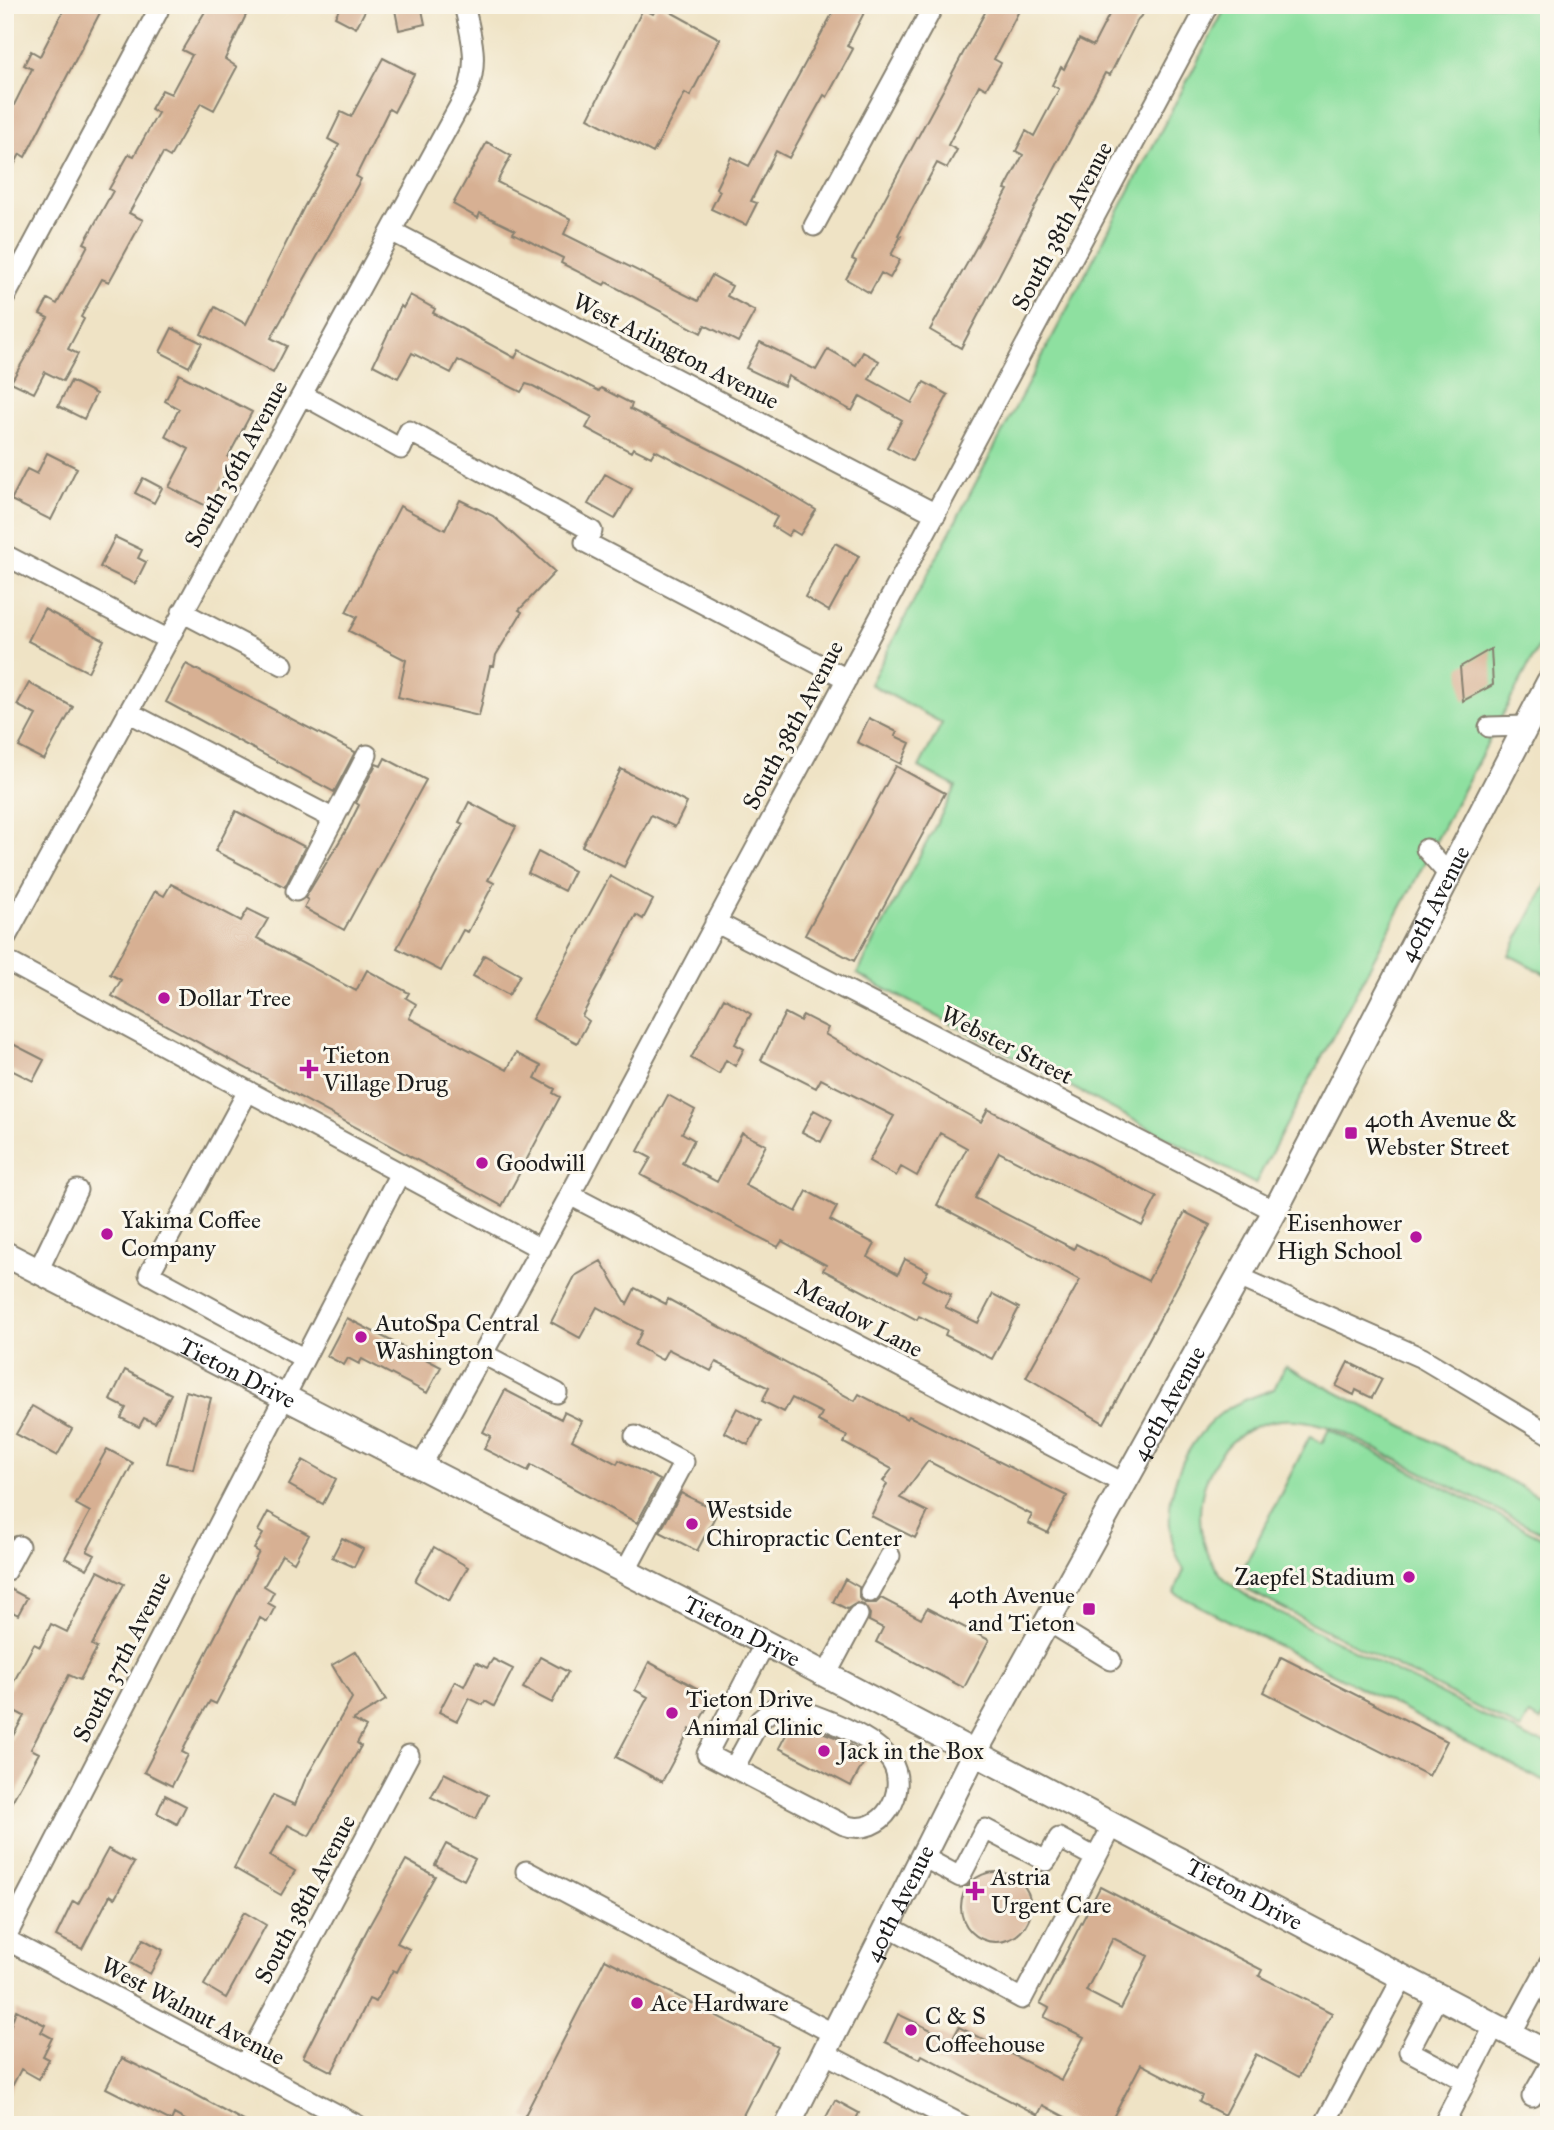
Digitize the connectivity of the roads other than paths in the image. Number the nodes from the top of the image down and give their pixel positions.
1 (464, 5) edge
2 (933, 5) edge
3 (1208, 5) edge
4 (158, 11) dead end
5 (814, 226) dead end
6 (393, 232) junction
7 (5, 297) edge
8 (303, 395) junction
9 (936, 514) junction
10 (5, 555) edge
11 (182, 612) junction
12 (167, 639) junction
13 (283, 666) dead end
14 (847, 679) junction
15 (1549, 682) edge
16 (128, 712) junction
17 (1526, 726) junction
18 (1489, 727) dead end
19 (367, 755) dead end
20 (334, 819) junction
21 (1426, 849) dead end
22 (1449, 875) junction
23 (296, 891) dead end
24 (715, 922) junction
25 (5, 939) edge
26 (5, 960) edge
27 (248, 1091) junction
28 (400, 1173) junction
29 (77, 1190) dead end
30 (570, 1195) junction
31 (1275, 1211) junction
32 (541, 1249) junction
33 (5, 1254) edge
34 (38, 1270) junction
35 (1239, 1277) junction
36 (483, 1354) junction
37 (303, 1358) junction
38 (557, 1393) dead end
39 (283, 1397) junction
40 (1549, 1434) edge
41 (635, 1436) dead end
42 (420, 1468) junction
43 (1125, 1484) junction
44 (19, 1546) dead end
45 (890, 1556) dead end
46 (5, 1572) edge
47 (625, 1572) junction
48 (870, 1592) dead end
49 (858, 1615) dead end
50 (1049, 1622) junction
51 (765, 1643) junction
52 (1111, 1660) dead end
53 (826, 1675) junction
54 (975, 1752) junction
55 (409, 1755) dead end
56 (734, 1768) junction
57 (1113, 1825) junction
58 (923, 1857) junction
59 (1096, 1857) junction
60 (526, 1871) dead end
61 (888, 1926) junction
62 (5, 1939) edge
63 (1549, 1964) edge
64 (1403, 1977) junction
65 (1438, 1996) junction
66 (1503, 2030) junction
67 (829, 2043) junction
68 (1549, 2054) edge
69 (244, 2066) junction
70 (1549, 2067) edge
71 (1466, 2081) junction
72 (1532, 2097) dead end
73 (358, 2125) edge
74 (788, 2125) edge
75 (962, 2125) edge
76 (1324, 2125) edge
77 (1443, 2125) edge

1 - 6 street, South 36th Avenue
2 - 5 street
3 - 9 street, South 38th Avenue
4 - 7 street
6 - 8 street, South 36th Avenue
6 - 9 street, West Arlington Avenue
8 - 11 street, South 36th Avenue
8 - 14 street
9 - 14 street, South 38th Avenue
10 - 12 street
11 - 12 street, South 36th Avenue
11 - 13 street
12 - 16 street, South 36th Avenue
14 - 24 street, South 38th Avenue
15 - 17 main road, 40th Avenue
16 - 20 street
16 - 25 street, South 36th Avenue
17 - 18 street
17 - 22 main road, 40th Avenue
19 - 20 street
20 - 23 street
21 - 22 street
22 - 31 main road, 40th Avenue
24 - 30 street, South 38th Avenue
24 - 31 street, Webster Street
26 - 27 street
27 - 28 street
27 - 37 street
28 - 32 street
28 - 37 street, South 37th Avenue
29 - 34 street
30 - 32 street, South 38th Avenue
30 - 43 street, Meadow Lane
31 - 35 main road, 40th Avenue
32 - 36 street, South 38th Avenue
33 - 34 main road, Tieton Drive
34 - 39 main road, Tieton Drive
35 - 40 street
35 - 43 main road, 40th Avenue
36 - 38 street
36 - 42 street, South 38th Avenue
37 - 39 street, South 37th Avenue
39 - 42 main road, Tieton Drive
39 - 62 street, South 37th Avenue
41 - 47 street
42 - 47 main road, Tieton Drive
43 - 50 main road, 40th Avenue
44 - 46 street
45 - 48 street
47 - 51 main road, Tieton Drive
49 - 53 street
50 - 52 street
50 - 54 main road, 40th Avenue
51 - 53 main road, Tieton Drive
51 - 56 street
53 - 54 main road, Tieton Drive
54 - 57 main road, Tieton Drive
54 - 58 main road, 40th Avenue
55 - 69 street, South 38th Avenue
56 - 56 street
57 - 59 street
57 - 64 main road, Tieton Drive
58 - 59 street
58 - 61 main road, 40th Avenue
59 - 61 street
60 - 67 street
61 - 67 main road, 40th Avenue
62 - 69 street, West Walnut Avenue
63 - 66 street
64 - 65 main road, Tieton Drive
64 - 76 street
65 - 66 main road, Tieton Drive
65 - 71 street
66 - 68 main road, Tieton Drive
66 - 71 street
67 - 74 main road, 40th Avenue
67 - 75 street
69 - 73 street, West Walnut Avenue
70 - 72 street
71 - 77 street

